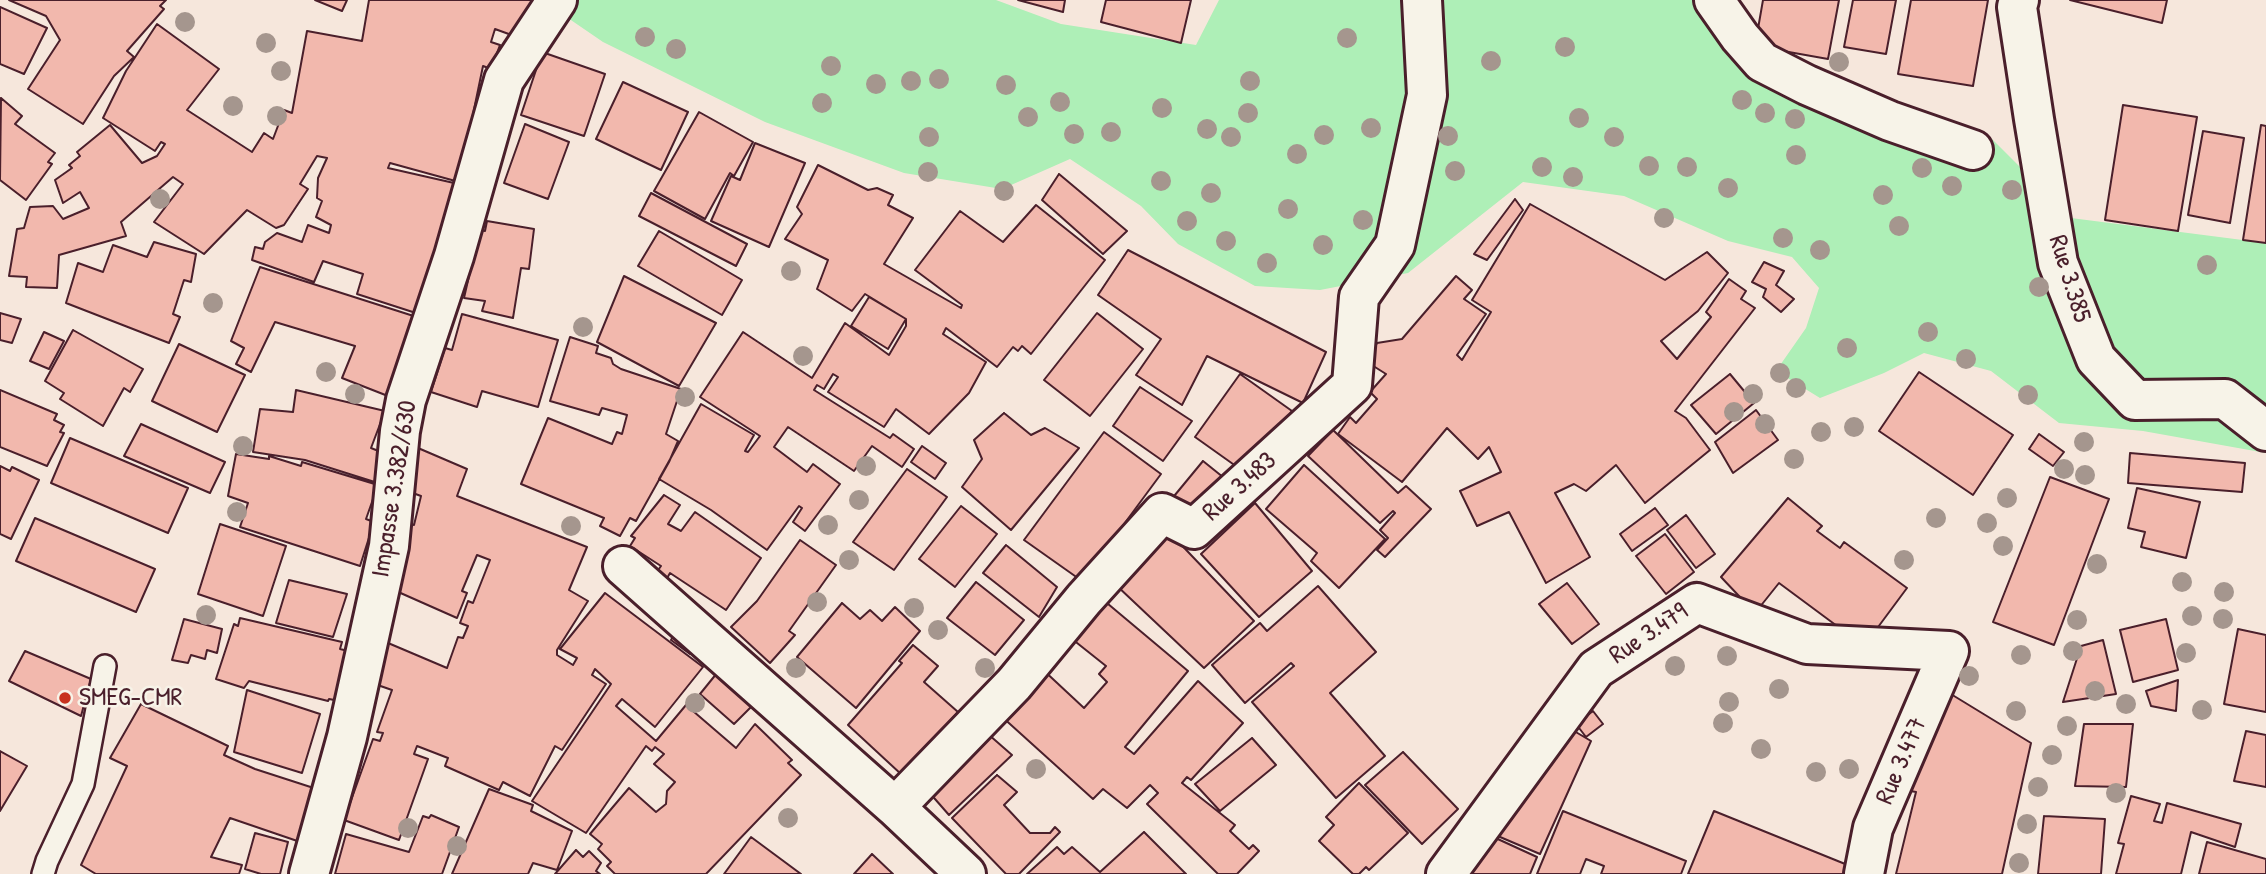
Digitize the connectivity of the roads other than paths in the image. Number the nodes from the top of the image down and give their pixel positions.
1 (557, 0) edge
2 (1422, 0) edge
3 (1714, 0) edge
4 (2019, 0) edge
5 (1973, 150) dead end
6 (2266, 431) edge
7 (623, 566) dead end
8 (1949, 651) joint
9 (105, 666) dead end
10 (895, 807) junction
11 (43, 874) edge
12 (309, 874) edge
13 (967, 874) edge
14 (1446, 874) edge
15 (1864, 874) edge

1 - 12 street, Impasse 3.382/630
2 - 10 street, Rue 3.483
3 - 5 street
4 - 6 street, Rue 3.385
7 - 10 street
8 - 14 street, Rue 3.479
8 - 15 street, Rue 3.477
9 - 11 lane
10 - 13 street

